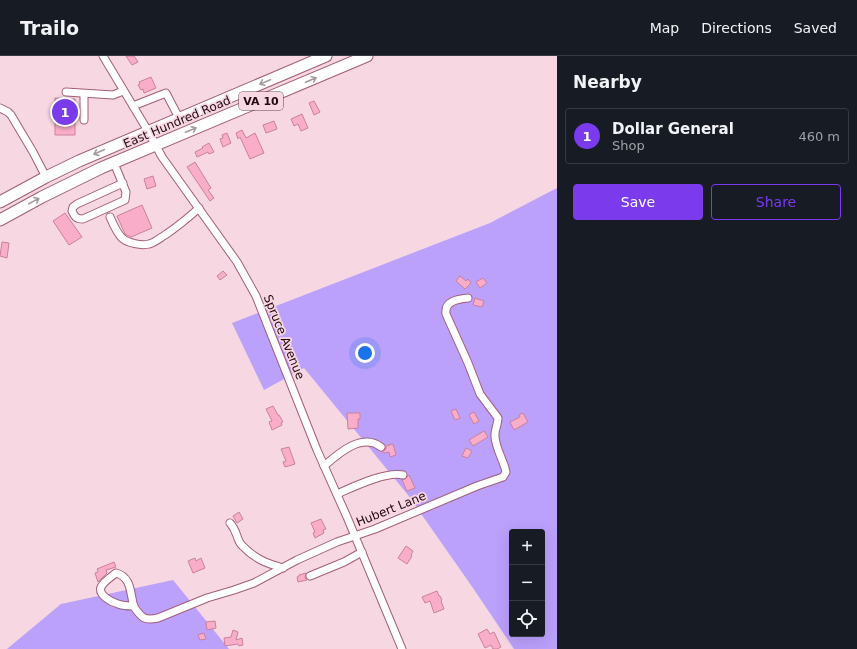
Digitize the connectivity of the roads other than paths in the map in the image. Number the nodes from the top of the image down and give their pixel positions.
1 (103, 56) edge
2 (326, 56) edge
3 (367, 56) edge
4 (123, 91) junction
5 (66, 92) dead end
6 (84, 94) junction
7 (133, 106) junction
8 (0, 108) edge
9 (179, 118) junction
10 (84, 120) dead end
11 (148, 131) junction
12 (155, 146) junction
13 (114, 163) junction
14 (46, 177) junction
15 (123, 183) junction
16 (0, 202) edge
17 (199, 208) junction
18 (110, 217) dead end
19 (0, 220) edge
20 (468, 298) dead end
21 (381, 447) dead end
22 (324, 466) junction
23 (403, 475) dead end
24 (337, 494) junction
25 (230, 524) dead end
26 (355, 536) junction
27 (362, 552) junction
28 (283, 568) junction
29 (310, 576) dead end
30 (134, 606) junction
31 (402, 649) edge

1 - 4 street, Spruce Avenue
2 -> 9 highway, East Hundred Road / VA 10
12 -> 3 highway, East Hundred Road / VA 10
4 - 6 street
4 - 7 street, Spruce Avenue
5 - 6 street
6 - 10 street
7 - 9 street
7 - 11 street, Spruce Avenue
8 - 14 street
9 - 11 highway, East Hundred Road / VA 10
11 - 12 street, Spruce Avenue
11 -> 14 highway, East Hundred Road / VA 10
12 - 13 highway, East Hundred Road / VA 10
12 - 17 street, Spruce Avenue
13 - 15 street
19 -> 13 highway, East Hundred Road / VA 10
14 - 16 highway, East Hundred Road / VA 10
15 - 15 street
17 - 18 street
17 - 22 street, Spruce Avenue
20 - 26 street, Hubert Lane
21 - 22 street
22 - 24 street, Spruce Avenue
23 - 24 street
24 - 26 street, Spruce Avenue
25 - 28 street
26 - 27 street, Spruce Avenue
26 - 28 street, Hubert Lane
27 - 29 street
27 - 31 street, Spruce Avenue
28 - 30 street, Hubert Lane
30 - 30 street

